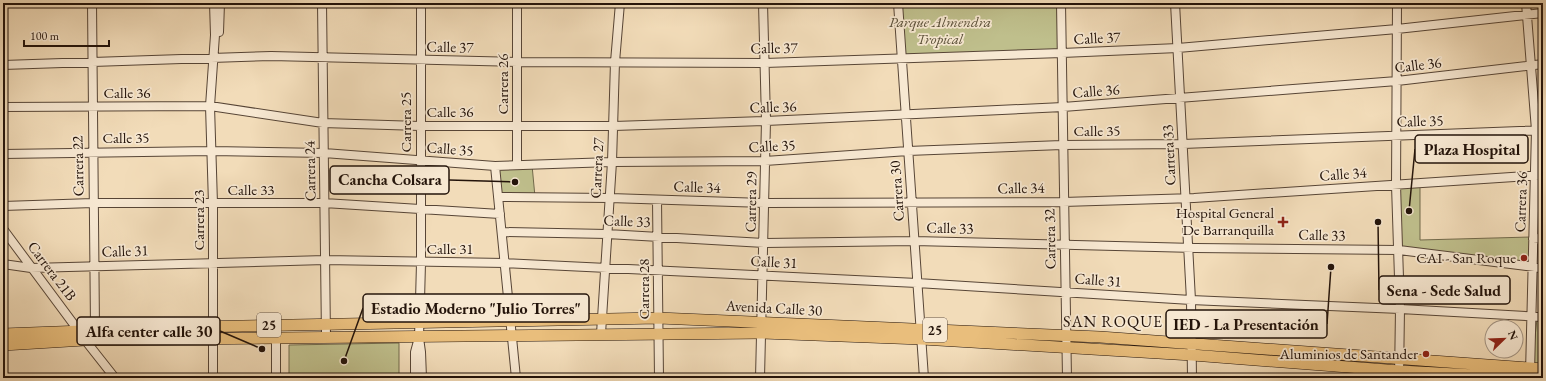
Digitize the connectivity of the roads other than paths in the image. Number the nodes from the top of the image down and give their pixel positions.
1 (92, 3) edge
2 (214, 3) edge
3 (220, 3) edge
4 (322, 3) edge
5 (421, 3) edge
6 (517, 3) edge
7 (620, 3) edge
8 (763, 3) edge
9 (898, 3) edge
10 (1060, 3) edge
11 (1175, 3) edge
12 (1397, 3) edge
13 (1526, 3) edge
14 (1543, 13) edge
15 (1527, 15) junction
16 (1397, 29) junction
17 (1178, 48) junction
18 (1062, 53) junction
19 (323, 58) junction
20 (902, 58) junction
21 (214, 59) junction
22 (420, 60) junction
23 (92, 61) junction
24 (517, 62) junction
25 (615, 62) junction
26 (765, 63) junction
27 (3, 64) edge
28 (1543, 64) edge
29 (1531, 65) junction
30 (1397, 81) junction
31 (1180, 99) junction
32 (210, 106) junction
33 (3, 107) edge
34 (92, 107) junction
35 (1063, 107) junction
36 (906, 115) junction
37 (766, 121) junction
38 (323, 123) junction
39 (420, 126) junction
40 (517, 126) junction
41 (614, 126) junction
42 (1540, 130) edge
43 (1396, 136) junction
44 (1183, 144) junction
45 (1062, 145) junction
46 (212, 151) junction
47 (908, 151) junction
48 (92, 152) junction
49 (324, 153) junction
50 (3, 154) edge
51 (420, 161) junction
52 (766, 161) junction
53 (612, 162) junction
54 (517, 165) junction
55 (495, 166) junction
56 (1539, 176) edge
57 (1396, 185) junction
58 (498, 197) junction
59 (610, 198) junction
60 (1186, 199) junction
61 (657, 200) junction
62 (1063, 202) junction
63 (93, 203) junction
64 (765, 203) junction
65 (213, 204) junction
66 (324, 204) junction
67 (912, 204) junction
68 (3, 206) edge
69 (420, 209) junction
70 (500, 214) junction
71 (3, 229) edge
72 (502, 232) junction
73 (607, 234) junction
74 (657, 236) junction
75 (1543, 238) edge
76 (1533, 239) junction
77 (914, 241) junction
78 (765, 243) junction
79 (1064, 244) junction
80 (1188, 248) junction
81 (1399, 250) junction
82 (325, 260) junction
83 (212, 262) junction
84 (421, 263) junction
85 (505, 263) junction
86 (3, 264) edge
87 (94, 266) junction
88 (30, 268) junction
89 (605, 268) junction
90 (1532, 268) junction
91 (1543, 268) edge
92 (658, 270) junction
93 (763, 276) junction
94 (917, 283) junction
95 (1065, 292) junction
96 (1191, 300) junction
97 (1400, 309) junction
98 (1530, 317) junction
99 (1543, 317) edge
100 (602, 318) junction
101 (658, 318) junction
102 (419, 322) junction
103 (511, 322) junction
104 (326, 324) junction
105 (212, 326) junction
106 (762, 328) junction
107 (95, 329) junction
108 (78, 330) junction
109 (658, 333) junction
110 (3, 334) edge
111 (601, 334) junction
112 (921, 334) junction
113 (512, 336) junction
114 (1067, 336) junction
115 (276, 338) junction
116 (326, 338) junction
117 (419, 338) junction
118 (85, 340) junction
119 (212, 340) junction
120 (3, 345) edge
121 (1067, 348) junction
122 (1192, 350) junction
123 (1400, 359) junction
124 (1543, 369) edge
125 (1400, 374) edge
126 (1529, 375) edge
127 (115, 378) edge
128 (213, 378) edge
129 (276, 378) edge
130 (415, 378) edge
131 (422, 378) edge
132 (516, 378) edge
133 (659, 378) edge
134 (760, 378) edge
135 (924, 378) edge
136 (1067, 378) edge
137 (1192, 378) edge

1 - 23 street, Carrera 22
2 - 21 street, Carrera 23
3 - 21 street, Carrera 23
4 - 19 street, Carrera 24
5 - 22 street, Carrera 25
6 - 24 street, Carrera 26
7 - 25 street, Carrera 27
8 - 26 street, Carrera 29
9 - 20 street, Carrera 30
10 - 18 street, Carrera 32
11 - 17 street, Carrera 33
12 - 16 street
13 - 15 street, Carrera 36
14 - 15 street, Calle 37
15 - 16 street, Calle 37
15 - 29 street, Carrera 36
16 - 17 street, Calle 37
16 - 30 street
17 - 18 street, Calle 37
17 - 31 street, Carrera 33
18 - 20 street, Calle 37
18 - 35 street, Carrera 32
19 - 21 street, Calle 37
19 - 22 street, Calle 37
19 - 38 street, Carrera 24
20 - 26 street, Calle 37
20 - 36 street, Carrera 30
21 - 23 street, Calle 37
21 - 32 street, Carrera 23
22 - 24 street, Calle 37
22 - 39 street, Carrera 25
23 - 27 street, Calle 37
23 - 34 street, Carrera 22
24 - 25 street, Calle 37
24 - 40 street, Carrera 26
25 - 26 street, Calle 37
25 - 41 street, Carrera 27
26 - 37 street, Carrera 29
28 - 29 street, Calle 36
29 - 30 street, Calle 36
29 - 42 street, Carrera 36
30 - 31 street, Calle 36
30 - 43 street
31 - 35 street, Calle 36
31 - 44 street, Carrera 33
32 - 34 street, Calle 36
32 - 38 street, Calle 36
32 - 46 street, Carrera 23
33 - 34 street, Calle 36
34 - 48 street, Carrera 22
35 - 36 street, Calle 36
35 - 45 street, Carrera 32
36 - 37 street, Calle 36
36 - 47 street, Carrera 30
37 - 41 street, Calle 36
37 - 52 street, Carrera 29
38 - 39 street, Calle 36
38 - 49 street, Carrera 24
39 - 40 street, Calle 36
39 - 51 street, Carrera 25
40 - 41 street, Calle 36
40 - 54 street, Carrera 26
41 - 53 street, Carrera 27
42 - 43 street, Calle 35
42 - 56 street, Carrera 36
43 - 44 street, Calle 35
43 - 57 street
44 - 45 street, Calle 35
44 - 60 street, Carrera 33
45 - 47 street, Calle 35
45 - 62 street, Carrera 32
46 - 48 street, Calle 35
46 - 49 street, Calle 35
46 - 65 street, Carrera 23
47 - 52 street, Calle 35
47 - 67 street, Carrera 30
48 - 50 street, Calle 35
48 - 63 street, Carrera 22
49 - 51 street, Calle 35
49 - 66 street, Carrera 24
51 - 55 street, Calle 35
51 - 69 street, Carrera 25
52 - 53 street, Calle 35
52 - 64 street, Carrera 29
53 - 54 street, Calle 35
53 - 59 street, Carrera 27
54 - 55 street, Calle 35
55 - 58 street
56 - 57 street, Calle 34
56 - 76 street, Carrera 36
57 - 60 street, Calle 34
57 - 81 street
58 - 59 street, Calle 34
58 - 70 street
59 - 61 street, Calle 34
59 - 73 street, Carrera 27
60 - 62 street, Calle 34
60 - 80 street, Carrera 33
61 - 64 street, Calle 34
61 - 74 street, Carrera 28
62 - 67 street, Calle 34
62 - 79 street, Carrera 32
63 - 65 street, Calle 33
63 - 68 street, Calle 33
63 - 87 street, Carrera 22
64 - 67 street, Calle 34
64 - 78 street, Carrera 29
65 - 66 street, Calle 33
65 - 83 street, Carrera 23
66 - 69 street, Calle 33
66 - 82 street, Carrera 24
67 - 77 street, Carrera 30
69 - 70 street, Calle 33
69 - 84 street, Carrera 25
70 - 72 street
71 - 88 street, Carrera 21B
72 - 73 street, Calle 33
72 - 85 street
73 - 74 street, Calle 33
73 - 89 street, Carrera 27
74 - 78 street, Calle 33
74 - 92 street, Carrera 28
75 - 76 street
76 - 90 street, Carrera 36
77 - 78 street, Calle 33
77 - 79 street, Calle 33
77 - 94 street, Carrera 30
78 - 93 street, Carrera 29
79 - 80 street, Calle 33
79 - 95 street, Carrera 32
80 - 81 street, Calle 33
80 - 96 street, Carrera 33
81 - 90 street, Calle 33
81 - 97 street
82 - 83 street, Calle 31
82 - 84 street, Calle 31
82 - 104 street, Carrera 24
83 - 87 street, Calle 31
83 - 105 street, Carrera 23
84 - 85 street, Calle 31
84 - 102 street, Carrera 25
85 - 89 street, Calle 31
85 - 103 street
86 - 88 street, Calle 31
87 - 88 street, Calle 31
87 - 107 street, Carrera 22
88 - 108 street, Carrera 21B
89 - 92 street, Calle 31
89 - 100 street, Carrera 27
90 - 91 street, Calle 33
90 - 98 street, Carrera 36
92 - 93 street, Calle 31
92 - 101 street, Carrera 28
93 - 94 street, Calle 31
93 - 106 street, Carrera 29
94 - 95 street, Calle 31
94 - 112 street, Carrera 30
95 - 96 street, Calle 31
95 - 114 street, Carrera 32
96 - 97 street, Calle 31
96 - 122 street, Carrera 33
97 - 98 street, Calle 31
97 - 123 street
98 - 99 street, Calle 31
98 - 126 street, Carrera 36
100 - 101 highway, Avenida Calle 30 / 25
100 - 103 highway, Avenida Calle 30 / 25
100 - 111 street, Carrera 27
101 - 106 highway, Avenida Calle 30 / 25
101 - 109 street, Carrera 28
102 - 103 highway, Avenida Calle 30 / 25
102 - 104 highway, Avenida Calle 30 / 25
102 - 117 street, Carrera 25
103 - 113 street
104 - 105 highway, Avenida Calle 30 / 25
104 - 116 street, Carrera 24
105 - 107 highway, Avenida Calle 30 / 25
105 - 119 street, Carrera 23
106 - 109 highway, Avenida Calle 30 / 25
106 - 112 highway, Avenida Calle 30 / 25
106 - 134 street, Carrera 29
107 - 108 highway, Avenida Calle 30 / 25
108 - 110 highway, Avenida Calle 30 / 25
109 - 111 highway, Avenida Calle 30 / 25
109 - 133 street, Carrera 28
111 - 113 highway, Avenida Calle 30 / 25
112 - 114 highway, Avenida Calle 30 / 25
112 - 121 highway, Avenida Calle 30 / 25
112 - 135 street, Carrera 30
113 - 117 highway, Avenida Calle 30 / 25
113 - 132 street
114 - 121 street, Carrera 32
114 - 122 highway, Avenida Calle 30 / 25
115 - 116 highway, Avenida Calle 30 / 25
115 - 119 highway, Avenida Calle 30 / 25
115 - 129 street
116 - 117 highway, Avenida Calle 30 / 25
117 - 130 street, Carrera 25
117 - 131 street, Carrera 25
118 - 119 highway, Avenida Calle 30 / 25
118 - 120 highway, Avenida Calle 30 / 25
118 - 127 street
119 - 128 street, Carrera 23
121 - 122 highway, Avenida Calle 30 / 25
121 - 136 street, Carrera 32
122 - 123 highway, Avenida Calle 30 / 25
122 - 125 highway, Avenida Calle 30 / 25
122 - 137 street, Carrera 33
123 - 125 street
123 - 126 highway, Avenida Calle 30 / 25
124 - 126 highway, Avenida Calle 30 / 25
125 - 126 highway, Avenida Calle 30 / 25

